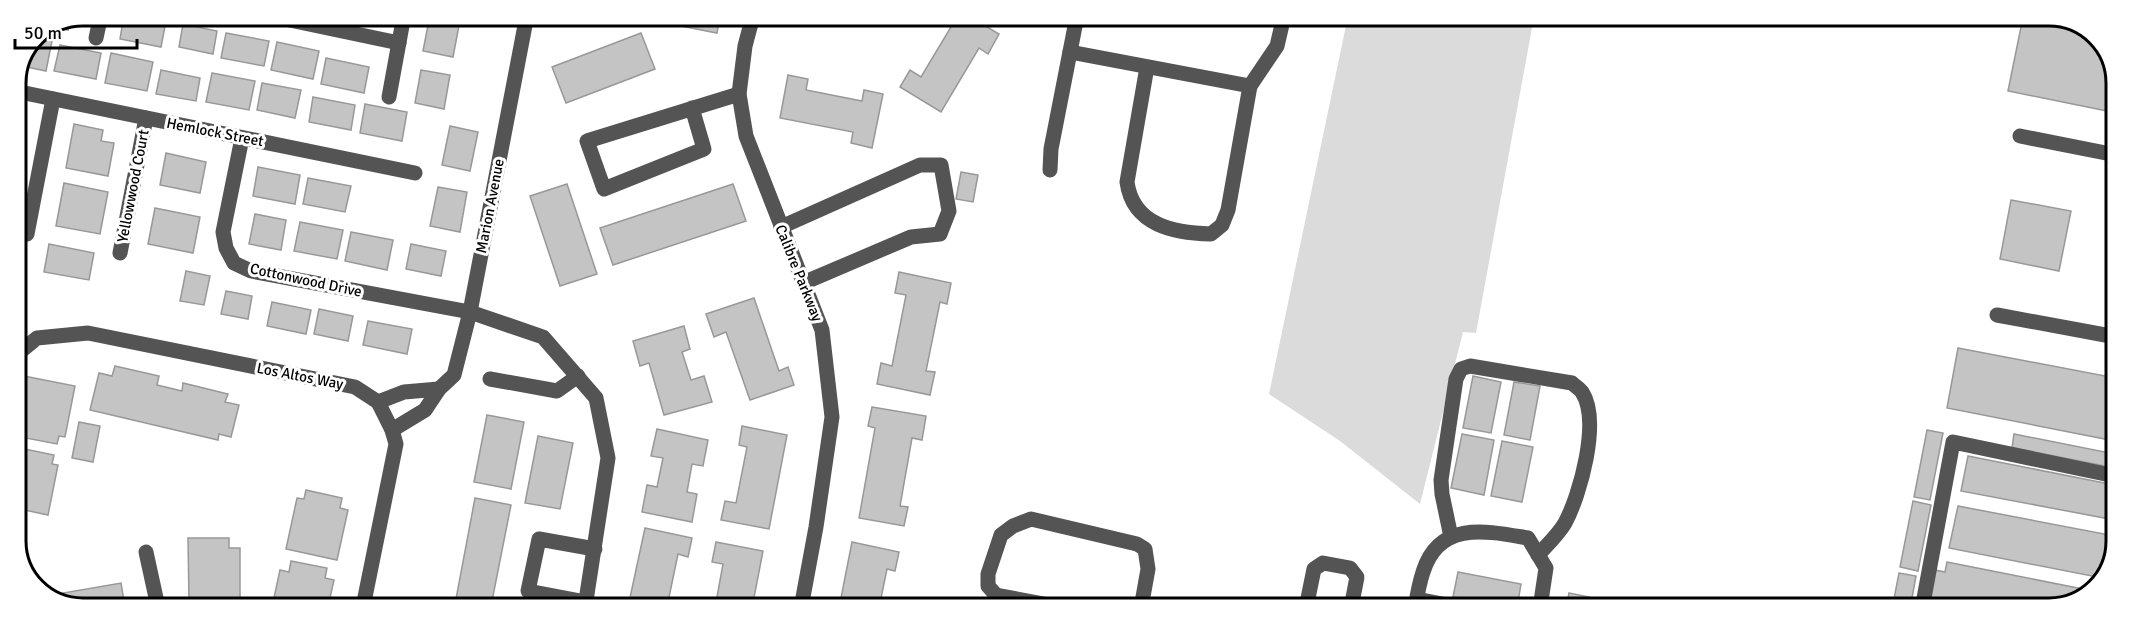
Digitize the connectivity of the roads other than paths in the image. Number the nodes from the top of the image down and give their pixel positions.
1 (99, 26) edge
2 (318, 26) edge
3 (402, 26) edge
4 (525, 26) edge
5 (750, 26) edge
6 (1075, 26) edge
7 (1282, 26) edge
8 (96, 38) dead end
9 (399, 43) junction
10 (1070, 52) junction
11 (1147, 67) junction
12 (1250, 86) junction
13 (26, 93) edge
14 (739, 94) junction
15 (389, 97) dead end
16 (53, 99) junction
17 (692, 108) junction
18 (146, 118) junction
19 (2020, 136) dead end
20 (242, 138) junction
21 (2106, 153) edge
22 (1050, 170) dead end
23 (415, 173) dead end
24 (781, 227) junction
25 (27, 234) dead end
26 (120, 253) dead end
27 (803, 283) junction
28 (470, 312) junction
29 (1997, 315) dead end
30 (2106, 335) edge
31 (26, 347) edge
32 (578, 376) junction
33 (490, 379) dead end
34 (439, 389) junction
35 (378, 402) junction
36 (392, 430) junction
37 (2106, 474) edge
38 (1451, 537) junction
39 (595, 549) junction
40 (146, 552) dead end
41 (1538, 555) junction
42 (156, 598) edge
43 (365, 598) edge
44 (559, 598) edge
45 (586, 598) edge
46 (803, 598) edge
47 (1012, 598) edge
48 (1144, 598) edge
49 (1308, 598) edge
50 (1353, 598) edge
51 (1417, 598) edge
52 (1542, 598) edge
53 (1924, 598) edge

1 - 8 street
2 - 9 street
3 - 9 street
4 - 28 street, Marion Avenue
5 - 14 street, Calibre Parkway
6 - 10 street
7 - 12 street
9 - 15 street
10 - 11 street
10 - 22 street
11 - 12 street
11 - 12 street
13 - 16 street, Hemlock Street
14 - 17 street
14 - 24 street, Calibre Parkway
16 - 18 street, Hemlock Street
16 - 25 street
17 - 17 street
18 - 20 street, Hemlock Street
18 - 26 street, Yellowwood Court
19 - 21 street
20 - 23 street, Hemlock Street
20 - 28 street, Cottonwood Drive
24 - 27 street, Calibre Parkway
24 - 27 street
27 - 46 street, Calibre Parkway
28 - 32 street
28 - 34 street, Marion Avenue
29 - 30 street
31 - 35 street, Los Altos Way
32 - 33 street
32 - 39 street
34 - 35 street
34 - 36 street, Marion Avenue
35 - 36 street
36 - 43 street
37 - 53 street
38 - 41 street
38 - 41 street
38 - 51 street
39 - 44 street
39 - 45 street
40 - 42 street
41 - 52 street
47 - 48 street
49 - 50 street

